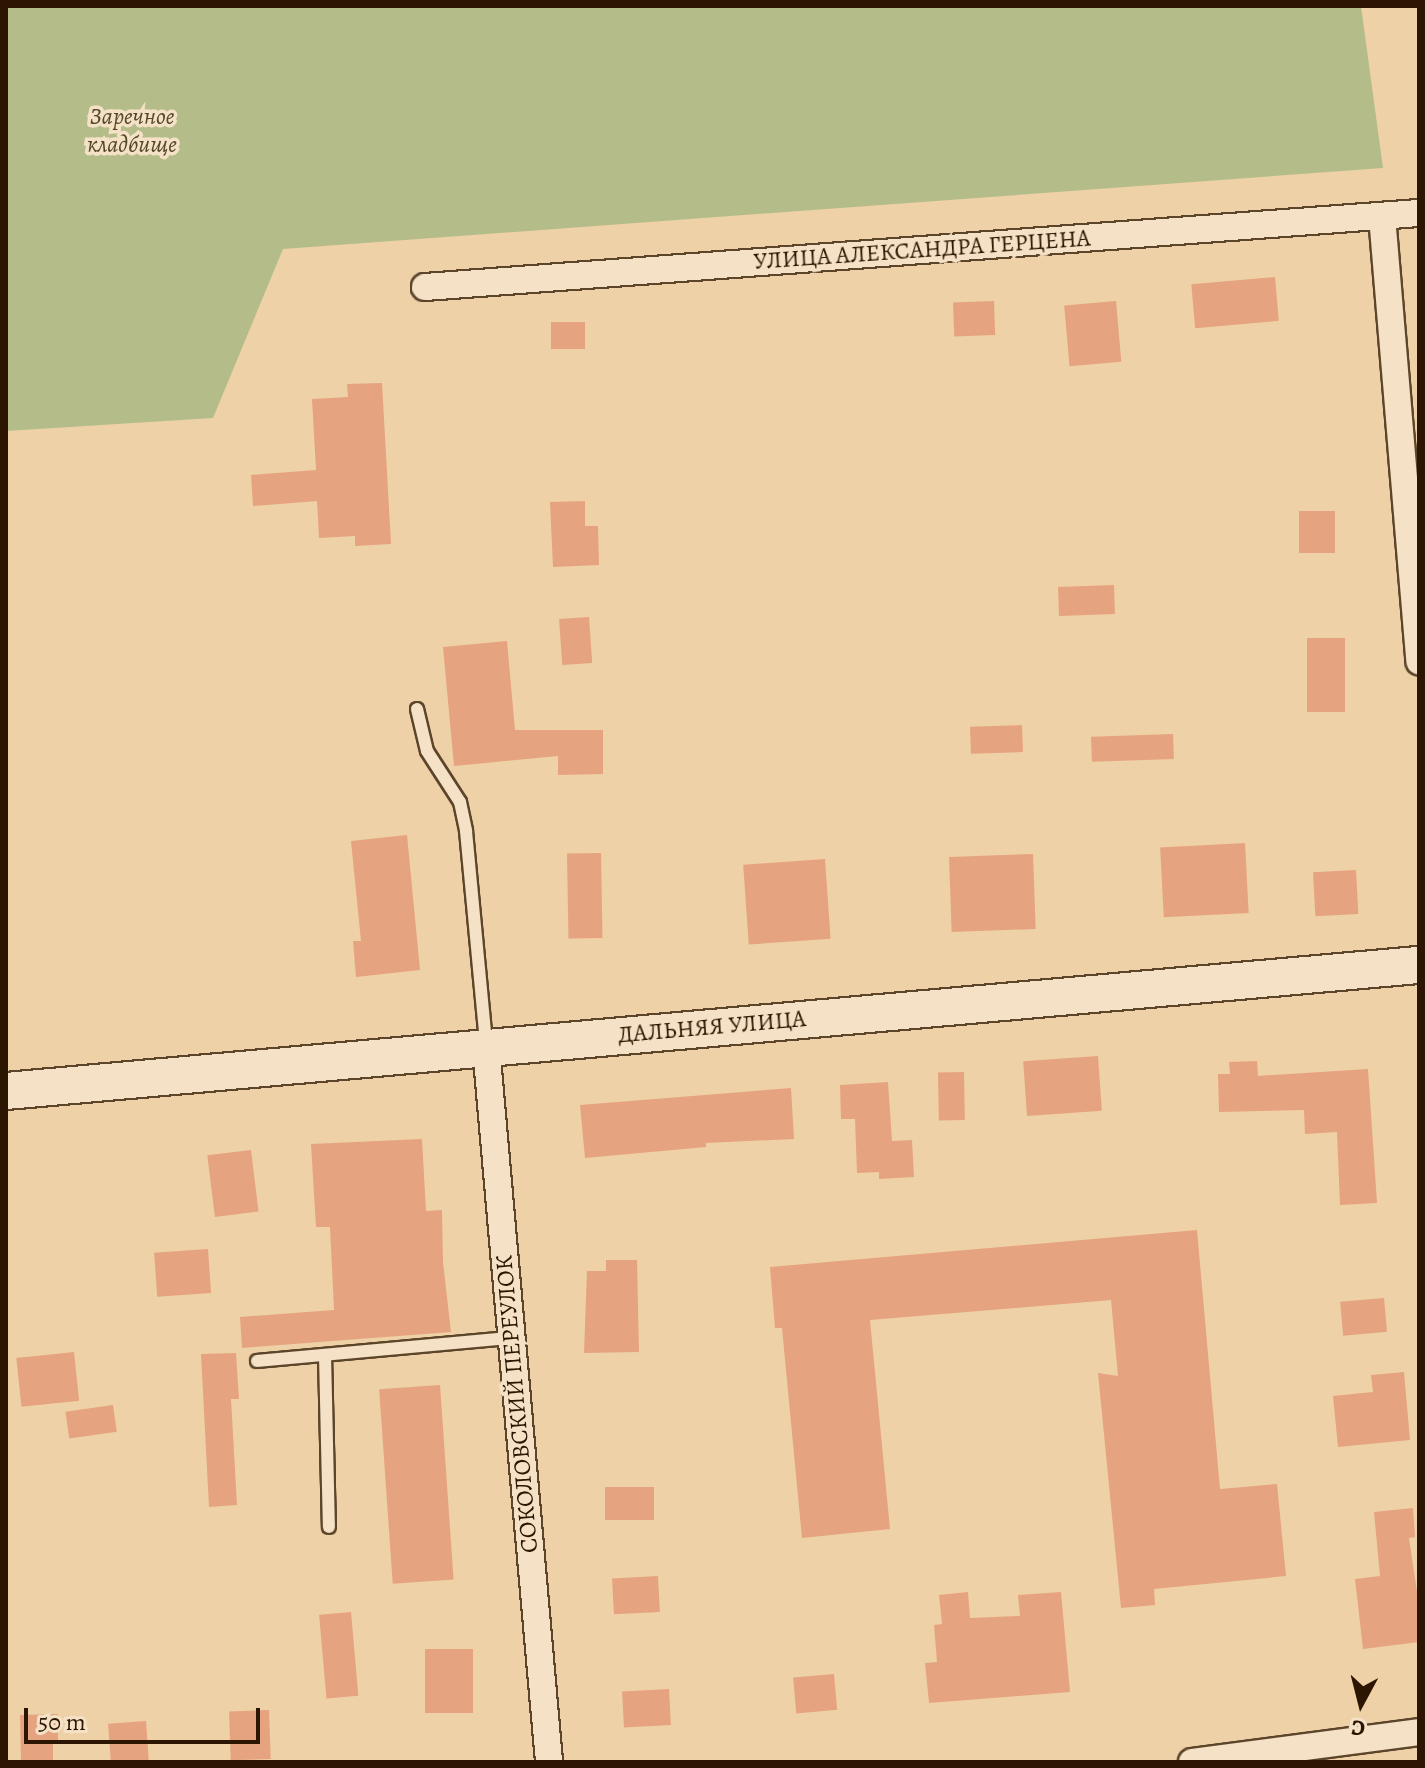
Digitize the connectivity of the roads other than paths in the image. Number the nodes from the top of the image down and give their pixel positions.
1 (1419, 213) edge
2 (1382, 216) junction
3 (425, 287) dead end
4 (1417, 576) edge
5 (1419, 661) edge
6 (417, 709) dead end
7 (1419, 965) edge
8 (486, 1047) junction
9 (6, 1091) edge
10 (511, 1338) junction
11 (325, 1355) junction
12 (257, 1361) dead end
13 (329, 1527) dead end
14 (1419, 1732) edge
15 (549, 1762) edge
16 (1192, 1762) edge

1 - 2 street, УЛИЦА АЛЕКСАНДРА ГЕРЦЕНА
2 - 3 street, УЛИЦА АЛЕКСАНДРА ГЕРЦЕНА
2 - 4 street
4 - 5 street
6 - 8 lane
7 - 8 main road, ДАЛЬНЯЯ УЛИЦА
8 - 9 main road, ДАЛЬНЯЯ УЛИЦА
8 - 10 street, СОКОЛОВСКИЙ ПЕРЕУЛОК
10 - 11 lane
10 - 15 street, СОКОЛОВСКИЙ ПЕРЕУЛОК
11 - 12 lane
11 - 13 lane
14 - 16 street

